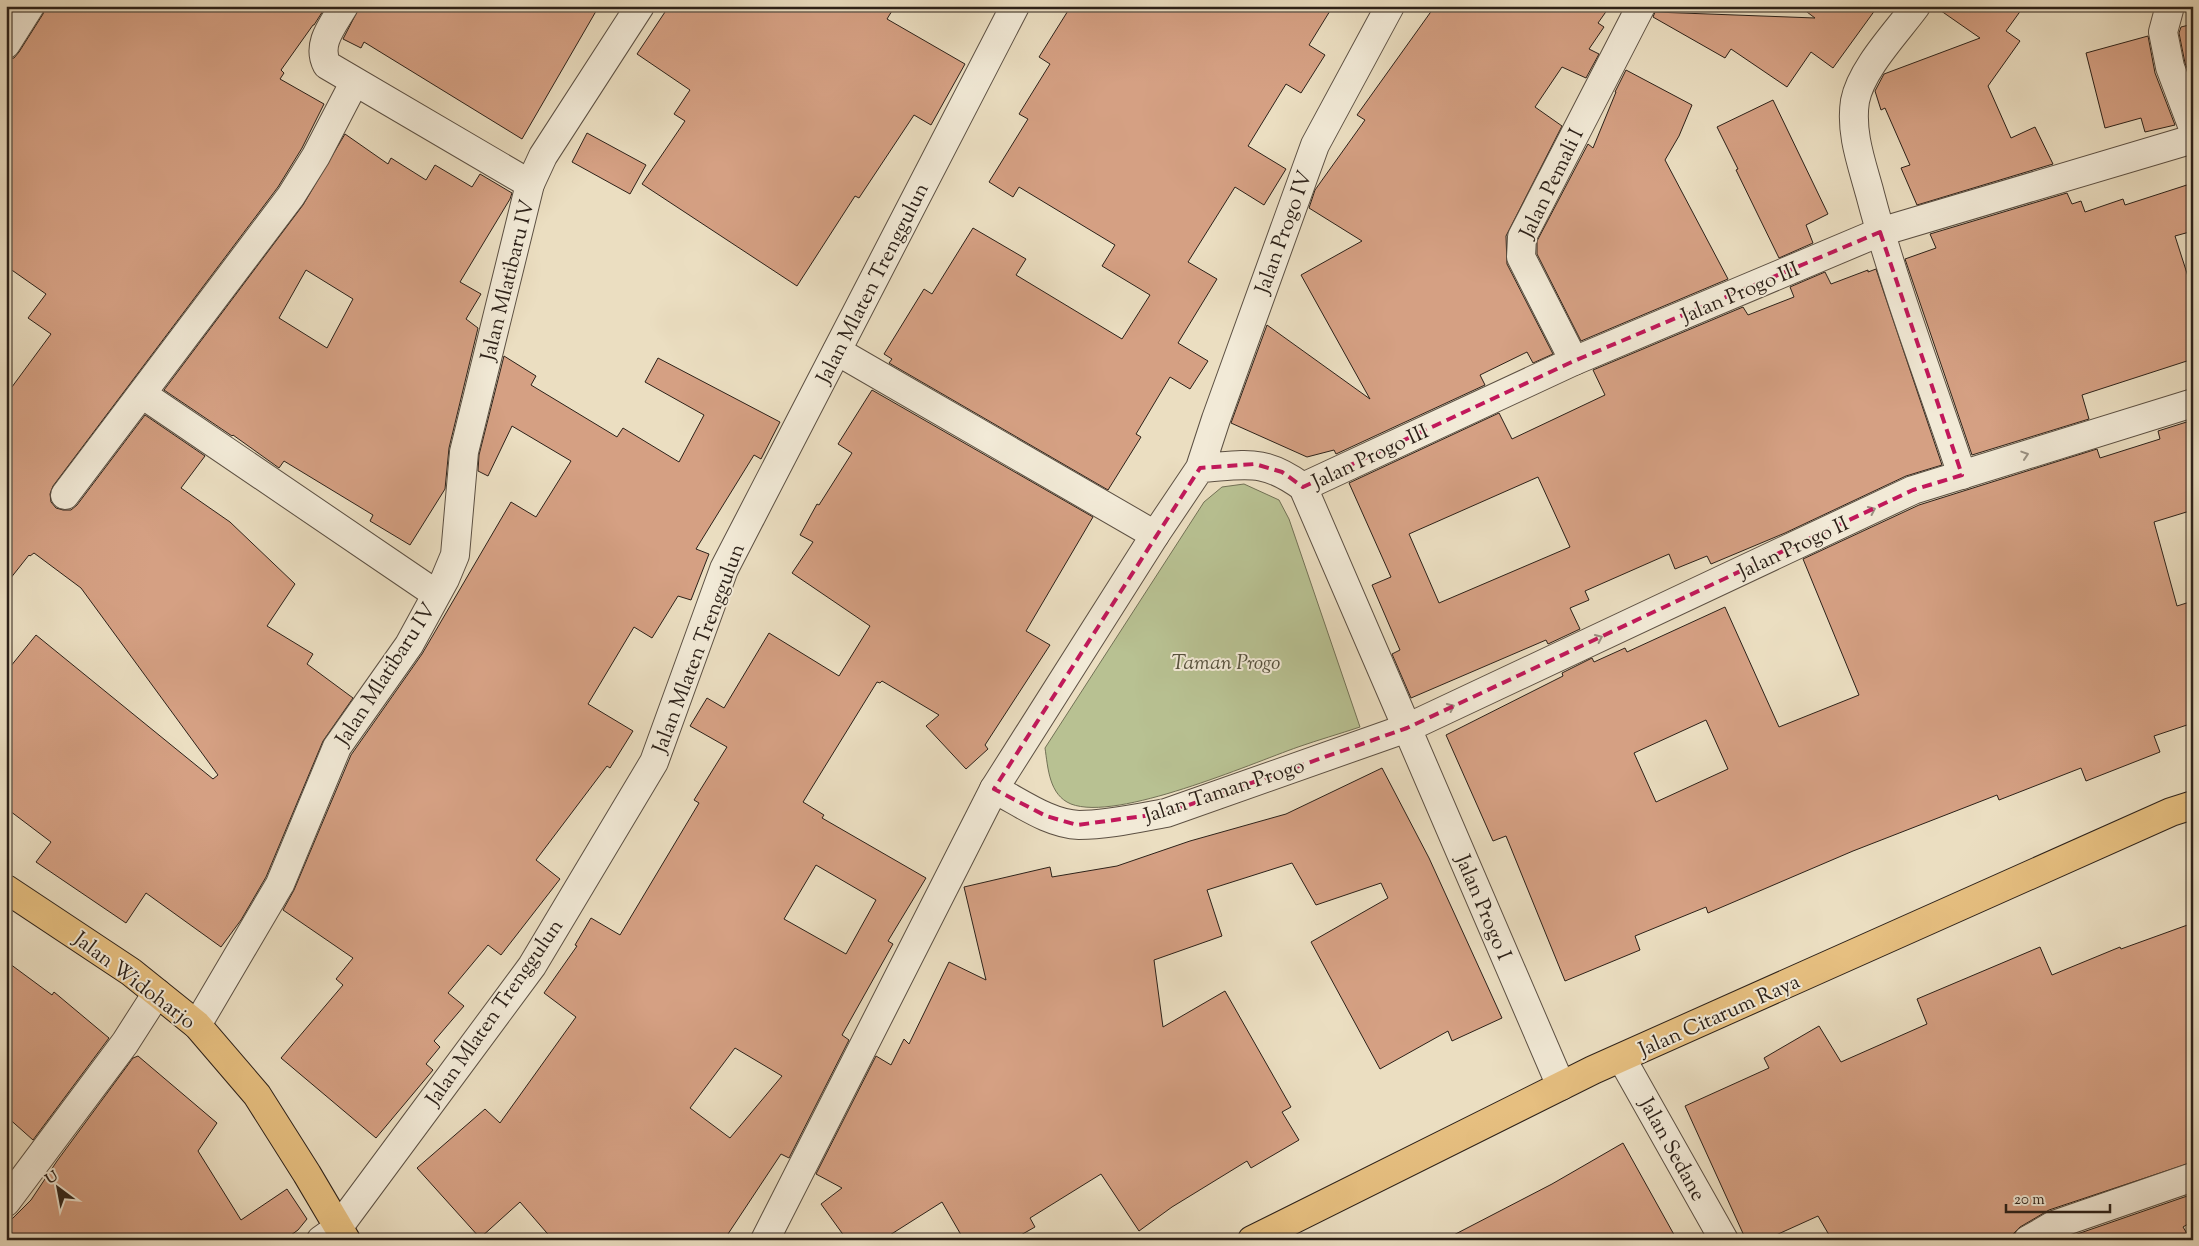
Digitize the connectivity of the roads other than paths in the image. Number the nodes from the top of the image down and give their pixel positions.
1 (30, 6) edge
2 (344, 6) edge
3 (640, 6) edge
4 (1015, 6) edge
5 (1390, 6) edge
6 (1641, 6) edge
7 (1916, 6) edge
8 (2170, 6) edge
9 (6, 44) edge
10 (354, 83) junction
11 (2193, 128) edge
12 (2193, 138) edge
13 (530, 184) junction
14 (1880, 232) junction
15 (837, 351) junction
16 (1574, 362) junction
17 (142, 394) junction
18 (2193, 403) edge
19 (1200, 468) junction
20 (1962, 475) junction
21 (1303, 487) junction
22 (65, 495) dead end
23 (1155, 535) junction
24 (436, 594) junction
25 (1407, 728) junction
26 (994, 789) junction
27 (2193, 805) edge
28 (6, 888) edge
29 (158, 993) junction
30 (197, 1025) junction
31 (1622, 1059) junction
32 (1561, 1086) junction
33 (2191, 1177) edge
34 (6, 1202) edge
35 (335, 1236) edge
36 (765, 1240) edge
37 (1252, 1240) edge
38 (1724, 1240) edge
39 (2028, 1240) edge

1 - 9 street
2 - 10 street
3 - 13 street, Jalan Mlatibaru IV
4 - 15 street, Jalan Mlaten Trenggulun
5 - 19 street, Jalan Progo IV
6 - 16 street, Jalan Pemali I
7 - 14 street
8 - 11 street
10 - 13 street
10 - 17 street
12 - 14 street, Jalan Progo III
13 - 24 street, Jalan Mlatibaru IV
14 - 16 street, Jalan Progo III
14 - 20 street
15 - 23 street
15 - 35 street, Jalan Mlaten Trenggulun
16 - 21 street, Jalan Progo III
17 - 22 street
17 - 24 street
20 -> 18 street, Jalan Progo II
19 - 21 street
19 - 23 street
25 -> 20 street, Jalan Progo II
21 - 25 street
23 - 26 street
24 - 30 street, Jalan Mlatibaru IV
25 - 26 street, Jalan Taman Progo
25 - 32 street, Jalan Progo I
26 - 36 street
27 - 31 main road, Jalan Citarum Raya
28 - 29 main road, Jalan Widoharjo
29 - 30 main road, Jalan Widoharjo
29 - 34 street
30 - 35 main road, Jalan Widoharjo
31 - 32 main road, Jalan Citarum Raya
31 - 38 street, Jalan Sedane
32 - 37 main road, Jalan Citarum Raya
33 - 39 street

